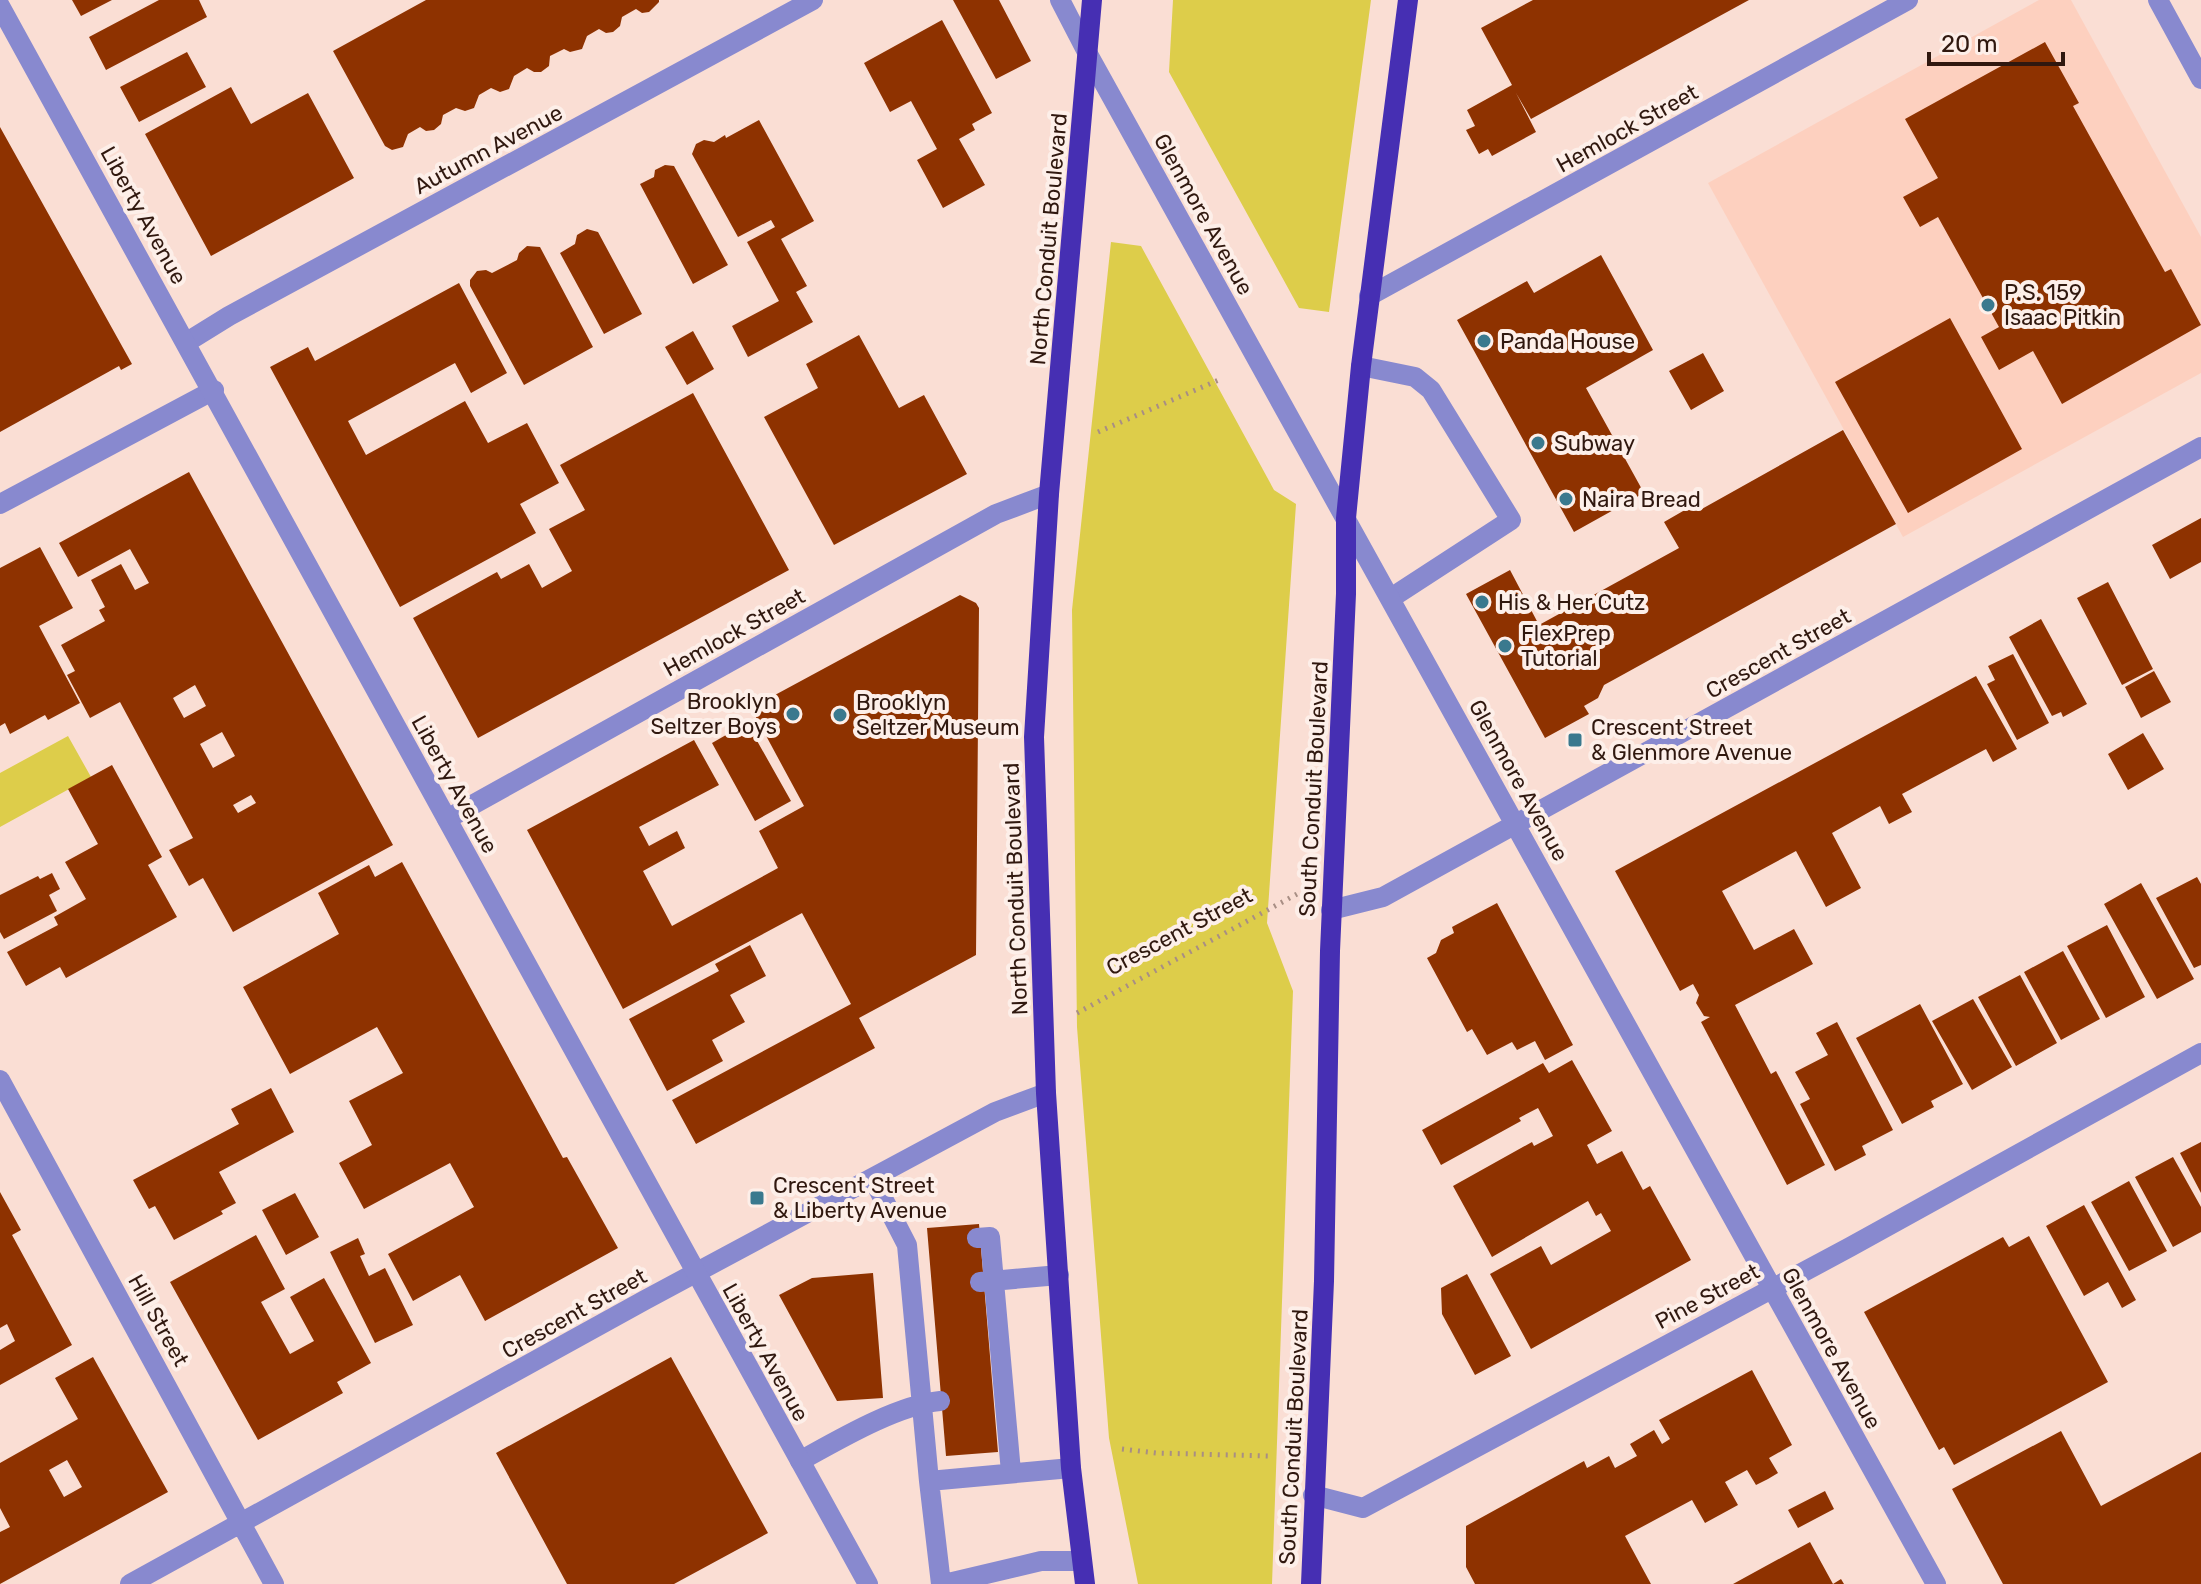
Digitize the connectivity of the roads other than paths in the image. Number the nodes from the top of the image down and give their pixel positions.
1 (813, 0) edge
2 (1060, 0) edge
3 (1092, 0) edge
4 (1408, 0) edge
5 (1908, 0) edge
6 (2158, 0) edge
7 (0, 6) edge
8 (1089, 56) junction
9 (2201, 79) edge
10 (1369, 296) junction
11 (187, 342) junction
12 (1361, 366) junction
13 (214, 390) junction
14 (2201, 447) edge
15 (1049, 494) junction
16 (0, 504) edge
17 (1346, 518) junction
18 (1391, 598) junction
19 (447, 819) junction
20 (1517, 825) junction
21 (1331, 910) junction
22 (2201, 1053) edge
23 (0, 1080) edge
24 (1046, 1093) junction
25 (873, 1179) junction
26 (977, 1238) dead end
27 (696, 1274) junction
28 (1059, 1275) junction
29 (987, 1281) junction
30 (1771, 1289) junction
31 (931, 1402) junction
32 (800, 1461) junction
33 (1071, 1468) junction
34 (1011, 1472) junction
35 (929, 1481) junction
36 (1313, 1495) junction
37 (242, 1523) junction
38 (1082, 1561) junction
39 (130, 1584) edge
40 (274, 1584) edge
41 (868, 1584) edge
42 (943, 1584) edge
43 (1085, 1584) edge
44 (1311, 1584) edge
45 (1936, 1584) edge

1 - 11 street, Autumn Avenue
2 - 8 street, Glenmore Avenue
3 - 8 main road, North Conduit Boulevard
4 - 10 main road, South Conduit Boulevard
5 - 10 street, Hemlock Street
6 - 9 street
7 - 11 street, Liberty Avenue
8 - 15 main road, North Conduit Boulevard
8 - 17 street, Glenmore Avenue
10 - 12 main road, South Conduit Boulevard
11 - 13 street, Liberty Avenue
12 - 17 main road, South Conduit Boulevard
12 - 18 street
13 - 16 street
13 - 19 street, Liberty Avenue
14 - 20 street, Crescent Street
15 - 19 street, Hemlock Street
15 - 24 main road, North Conduit Boulevard
17 - 18 street, Glenmore Avenue
17 - 21 main road, South Conduit Boulevard
18 - 20 street, Glenmore Avenue
19 - 27 street, Liberty Avenue
20 - 21 street, Crescent Street
20 - 30 street, Glenmore Avenue
21 - 36 main road, South Conduit Boulevard
22 - 30 street, Pine Street
23 - 37 street, Hill Street
24 - 25 street, Crescent Street
24 - 28 main road, North Conduit Boulevard
25 - 27 street, Crescent Street
25 - 31 street
26 - 29 street
27 - 32 street, Liberty Avenue
27 - 37 street, Crescent Street
28 - 29 street
28 - 33 main road, North Conduit Boulevard
29 - 34 street
30 - 36 street, Pine Street
30 - 45 street, Glenmore Avenue
31 - 32 street
31 - 35 street
32 - 41 street, Liberty Avenue
33 - 34 street
33 - 38 main road, North Conduit Boulevard
34 - 35 street
35 - 42 street
36 - 44 main road, South Conduit Boulevard
37 - 39 street, Crescent Street
37 - 40 street, Hill Street
38 - 42 street
38 - 43 main road, North Conduit Boulevard

